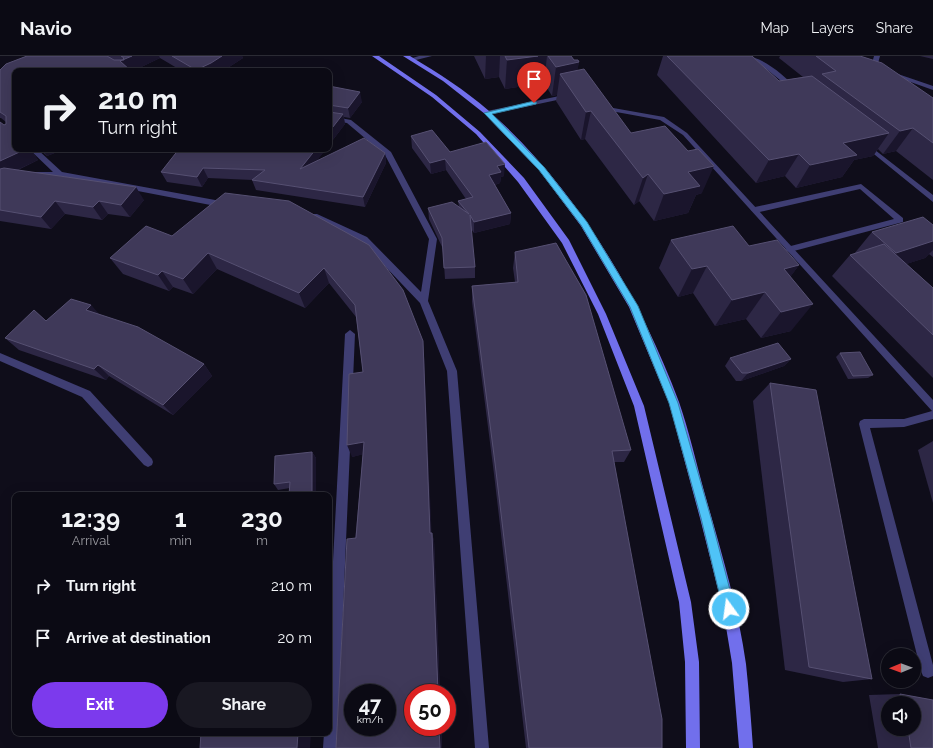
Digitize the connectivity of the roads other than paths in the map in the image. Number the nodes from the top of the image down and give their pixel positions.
1 (375, 56) edge
2 (428, 56) edge
3 (748, 56) edge
4 (877, 56) edge
5 (409, 58) edge
6 (866, 66) edge
7 (874, 67) junction
8 (881, 70) edge
9 (888, 72) edge
10 (933, 88) edge
11 (798, 92) edge
12 (573, 95) edge
13 (592, 102) edge
14 (487, 113) junction
15 (332, 118) edge
16 (859, 140) edge
17 (36, 152) edge
18 (60, 174) junction
19 (18, 175) edge
20 (933, 199) edge
21 (235, 206) edge
22 (755, 210) junction
23 (302, 214) edge
24 (790, 249) junction
25 (424, 301) junction
26 (350, 334) dead end
27 (0, 357) edge
28 (933, 407) edge
29 (933, 415) edge
30 (148, 462) dead end
31 (928, 671) dead end
32 (332, 707) edge
33 (331, 736) edge
34 (330, 748) edge
35 (482, 748) edge
36 (692, 748) edge
37 (746, 748) edge

1 - 36 main road
2 - 5 street
3 - 11 street
4 - 7 street
5 - 14 main road
6 - 7 street
7 - 8 street
9 - 10 street
12 - 14 street
13 - 22 street
14 - 37 main road
15 - 25 street
16 - 20 street
17 - 18 street
18 - 19 street
18 - 21 street
22 - 24 street
22 - 24 street
23 - 25 street
24 - 28 street
25 - 35 street
26 - 32 street
27 - 30 street
29 - 31 street
33 - 34 street

